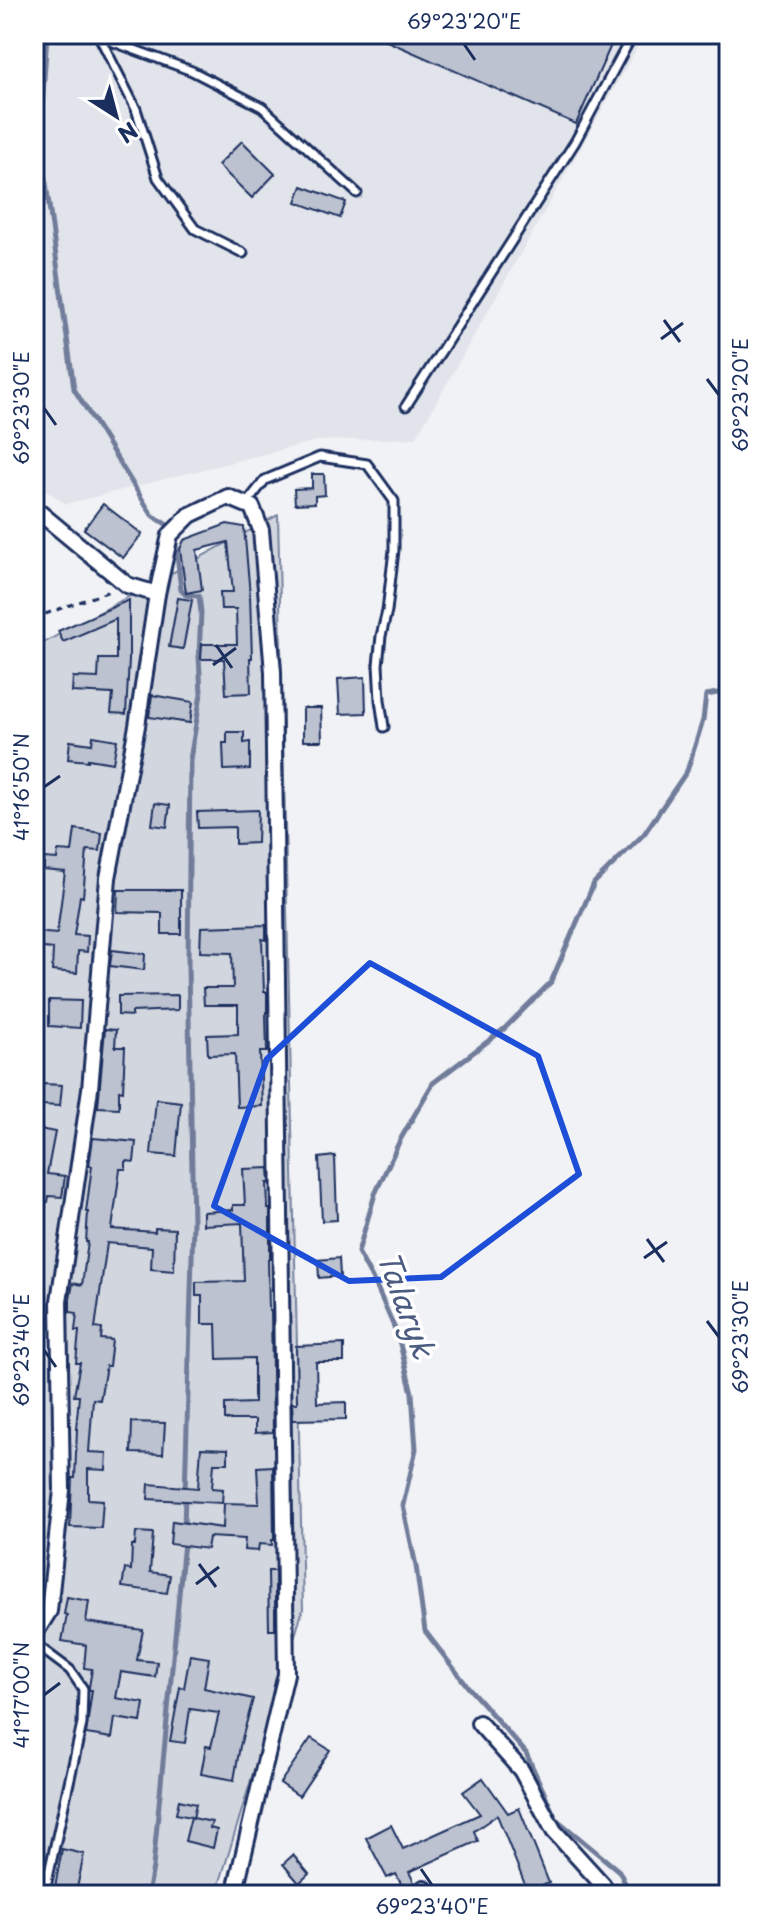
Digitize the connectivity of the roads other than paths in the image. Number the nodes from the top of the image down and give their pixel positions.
1 (633, 34) edge
2 (99, 36) edge
3 (357, 193) dead end
4 (243, 253) dead end
5 (406, 406) dead end
6 (246, 504) junction
7 (34, 508) edge
8 (157, 594) junction
9 (384, 727) dead end
10 (34, 1635) edge
11 (34, 1643) edge
12 (479, 1723) dead end
13 (44, 1895) edge
14 (234, 1895) edge
15 (607, 1895) edge

1 - 5 lane
2 - 3 lane
2 - 4 lane
6 - 8 street
6 - 9 lane
6 - 14 street
7 - 8 street
8 - 10 street
11 - 13 lane
12 - 15 street

